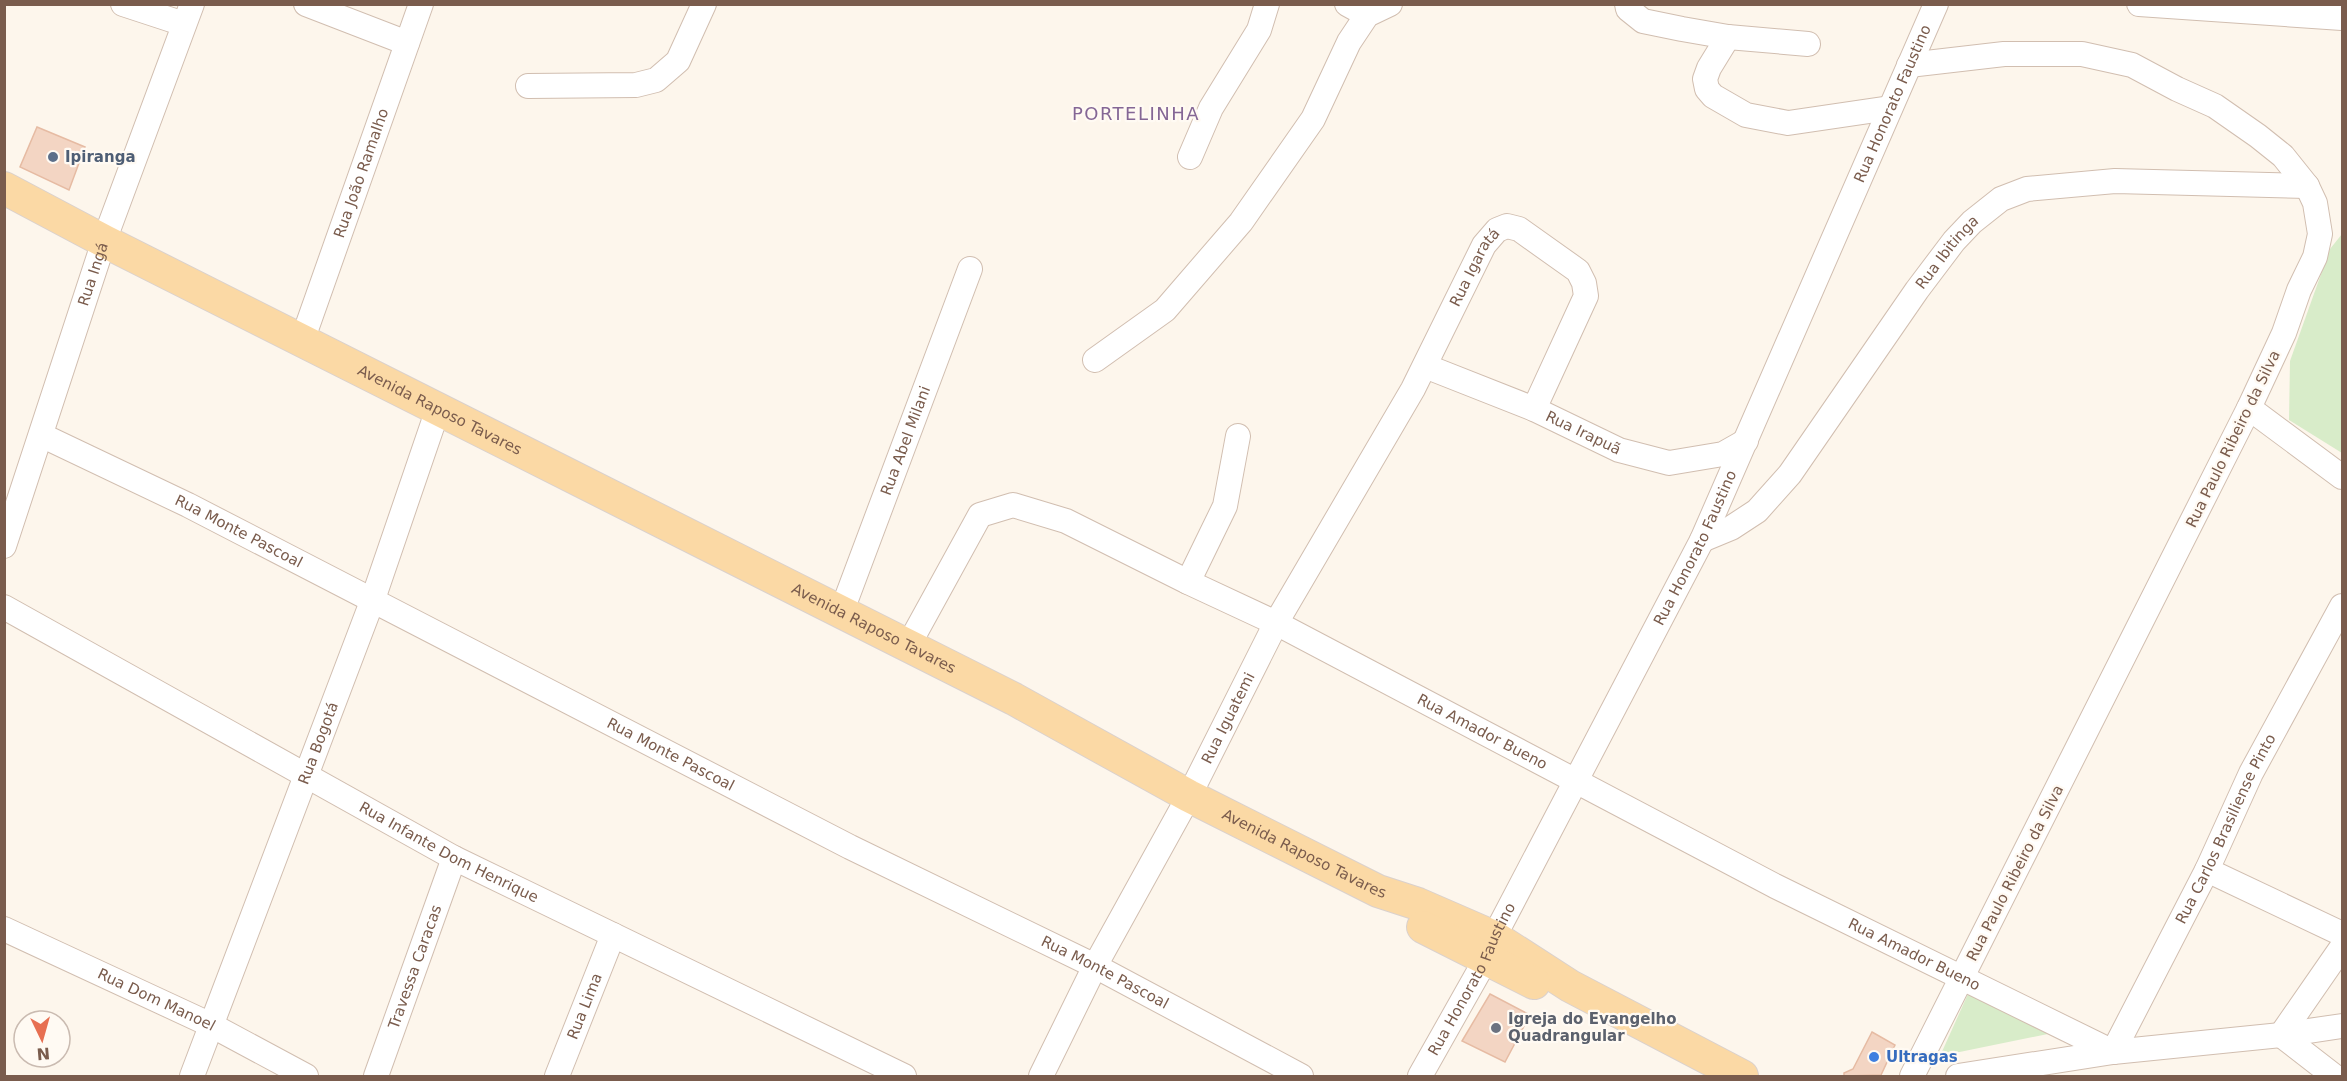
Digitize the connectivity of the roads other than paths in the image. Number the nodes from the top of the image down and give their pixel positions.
1 (123, 4) edge
2 (306, 4) edge
3 (421, 4) edge
4 (704, 4) edge
5 (1267, 4) edge
6 (1390, 4) edge
7 (1627, 4) edge
8 (1936, 4) edge
9 (2139, 4) edge
10 (1357, 10) edge
11 (188, 14) edge
12 (2343, 18) edge
13 (1728, 37) junction
14 (407, 43) junction
15 (1808, 44) dead end
16 (1909, 65) junction
17 (528, 86) dead end
18 (1890, 108) junction
19 (1190, 157) dead end
20 (2307, 186) junction
21 (4, 188) edge
22 (105, 242) junction
23 (970, 269) dead end
24 (302, 341) junction
25 (1095, 360) dead end
26 (1425, 366) junction
27 (2249, 408) junction
28 (438, 409) junction
29 (1534, 409) junction
30 (41, 435) junction
31 (1238, 436) dead end
32 (1746, 441) junction
33 (2343, 477) edge
34 (1702, 540) junction
35 (4, 546) edge
36 (1188, 582) junction
37 (373, 599) junction
38 (2343, 606) edge
39 (4, 607) edge
40 (841, 613) junction
41 (1276, 623) junction
42 (908, 646) junction
43 (306, 777) junction
44 (1575, 780) junction
45 (1189, 796) junction
46 (454, 858) junction
47 (2207, 870) junction
48 (4, 929) edge
49 (2343, 933) edge
50 (614, 935) junction
51 (2343, 947) edge
52 (1490, 948) junction
53 (1095, 966) junction
54 (1963, 977) junction
55 (211, 1025) junction
56 (2343, 1026) edge
57 (2281, 1035) junction
58 (2113, 1052) junction
59 (1742, 1076) edge
60 (192, 1077) edge
61 (306, 1077) edge
62 (376, 1077) edge
63 (557, 1077) edge
64 (904, 1077) edge
65 (1041, 1077) edge
66 (1301, 1077) edge
67 (1420, 1077) edge
68 (1912, 1077) edge
69 (1958, 1077) edge
70 (2334, 1077) edge

1 - 11 street
2 - 14 street
3 - 14 street, Rua João Ramalho
4 - 17 street
5 - 19 street
6 - 10 street
7 - 13 street
8 - 16 street, Rua Honorato Faustino
9 - 12 street
10 - 25 street
11 - 22 street, Rua Ingá
13 - 15 street
13 - 18 street
14 - 24 street, Rua João Ramalho
16 - 18 street, Rua Honorato Faustino
16 - 20 street, Rua Paulo Ribeiro da Silva
18 - 32 street, Rua Honorato Faustino
20 - 27 street, Rua Paulo Ribeiro da Silva
20 - 34 street, Rua Ibitinga
21 - 22 main road, Avenida Raposo Tavares
22 - 24 main road, Avenida Raposo Tavares
22 - 30 street, Rua Ingá
23 - 40 street, Rua Abel Milani
24 - 28 main road, Avenida Raposo Tavares
26 - 29 street, Rua Irapuã
26 - 29 street, Rua Igaratá
26 - 41 street, Rua Iguatemi
27 - 33 street
27 - 54 street, Rua Paulo Ribeiro da Silva
28 - 37 street, Rua Bogotá
28 - 40 main road, Avenida Raposo Tavares
29 - 32 street, Rua Irapuã
30 - 35 street, Rua Ingá
30 - 37 street, Rua Monte Pascoal
31 - 36 street
32 - 34 street, Rua Honorato Faustino
34 - 44 street, Rua Honorato Faustino
36 - 41 street, Rua Amador Bueno
36 - 42 street, Rua Amador Bueno
37 - 43 street, Rua Bogotá
37 - 53 street, Rua Monte Pascoal
38 - 47 street, Rua Carlos Brasiliense Pinto
39 - 43 street, Rua Infante Dom Henrique
40 - 42 main road, Avenida Raposo Tavares
41 - 44 street, Rua Amador Bueno
41 - 45 street, Rua Iguatemi
42 - 45 main road, Avenida Raposo Tavares
43 - 46 street, Rua Infante Dom Henrique
43 - 55 street, Rua Bogotá
44 - 52 street, Rua Honorato Faustino
44 - 54 street, Rua Amador Bueno
45 - 52 main road, Avenida Raposo Tavares
45 - 53 street, Rua Iguatemi
46 - 50 street, Rua Infante Dom Henrique
46 - 62 street, Travessa Caracas
47 - 49 street
47 - 58 street, Rua Carlos Brasiliense Pinto
48 - 55 street, Rua Dom Manoel
50 - 63 street, Rua Lima
50 - 64 street, Rua Infante Dom Henrique
51 - 57 street
52 - 59 main road, Avenida Raposo Tavares
52 - 67 street, Rua Honorato Faustino
53 - 65 street, Rua Iguatemi
53 - 66 street, Rua Monte Pascoal
54 - 58 street, Rua Amador Bueno
54 - 68 street, Rua Paulo Ribeiro da Silva
55 - 60 street, Rua Bogotá
55 - 61 street, Rua Dom Manoel
56 - 57 street
57 - 58 street
57 - 70 street
58 - 69 street

